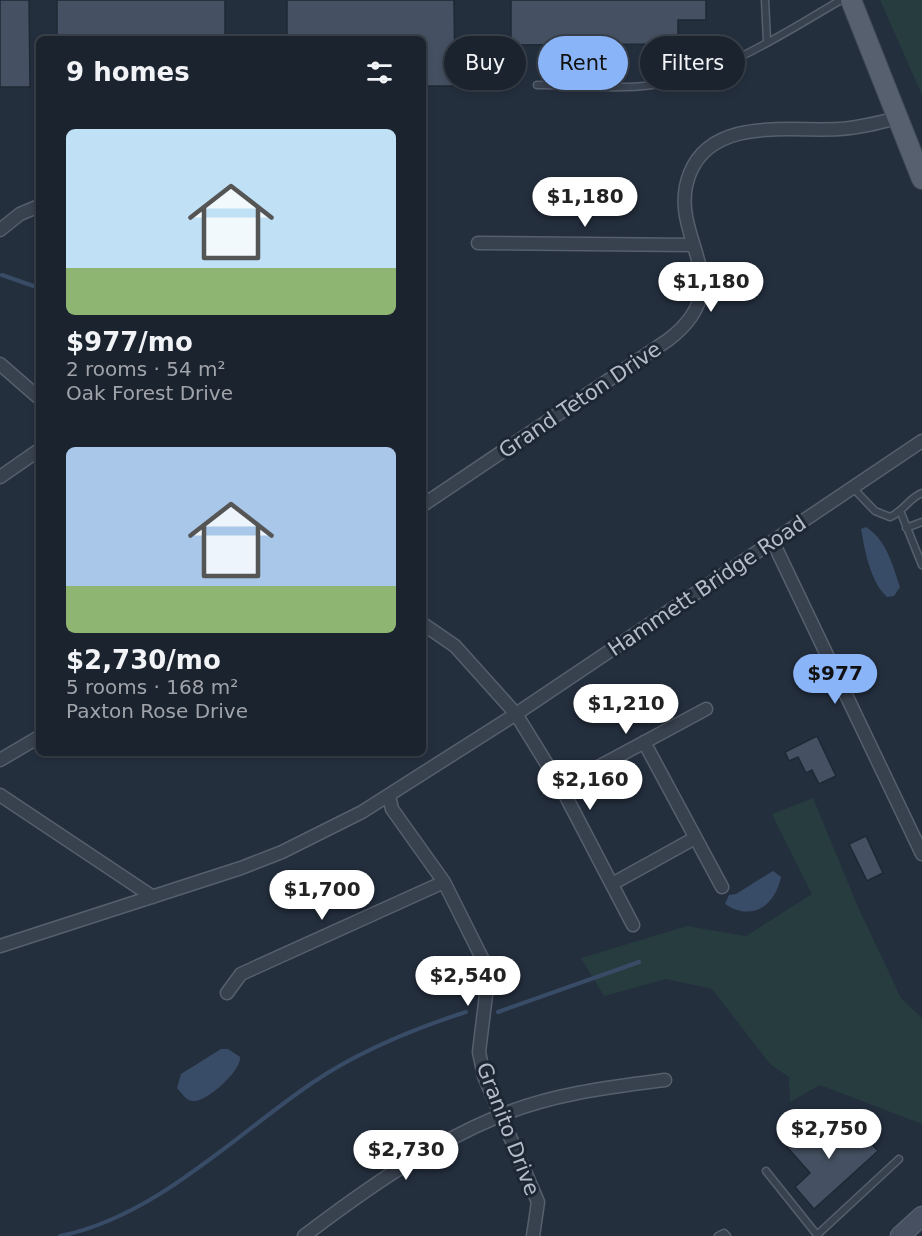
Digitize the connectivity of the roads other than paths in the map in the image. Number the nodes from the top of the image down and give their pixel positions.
1 (765, 0) edge
2 (840, 0) edge
3 (851, 0) edge
4 (767, 41) junction
5 (537, 85) dead end
6 (897, 118) junction
7 (922, 179) edge
8 (36, 207) edge
9 (0, 230) edge
10 (478, 243) dead end
11 (693, 245) junction
12 (0, 364) edge
13 (36, 395) edge
14 (922, 441) edge
15 (36, 452) edge
16 (0, 477) edge
17 (853, 488) junction
18 (922, 493) edge
19 (426, 503) edge
20 (901, 513) junction
21 (922, 522) edge
22 (906, 528) junction
23 (773, 542) junction
24 (922, 566) edge
25 (426, 626) edge
26 (706, 709) dead end
27 (516, 714) junction
28 (36, 739) edge
29 (644, 742) junction
30 (0, 760) edge
31 (561, 786) junction
32 (0, 795) edge
33 (388, 796) junction
34 (695, 838) junction
35 (922, 854) edge
36 (444, 882) junction
37 (612, 884) junction
38 (722, 887) dead end
39 (153, 897) junction
40 (633, 925) dead end
41 (0, 946) edge
42 (227, 993) dead end
43 (665, 1080) dead end
44 (501, 1115) junction
45 (899, 1159) dead end
46 (766, 1171) dead end
47 (922, 1216) edge
48 (817, 1235) edge
49 (304, 1236) edge
50 (533, 1236) edge
51 (718, 1236) edge
52 (727, 1236) edge
53 (900, 1236) edge

1 - 4 lane
2 - 4 lane
3 - 6 main road
4 - 5 lane
6 - 7 main road
6 - 11 street, Grand Teton Drive
8 - 9 street
10 - 11 street
11 - 19 street, Grand Teton Drive
12 - 13 street
14 - 17 street, Hammett Bridge Road
15 - 16 street
17 - 20 lane
17 - 23 street, Hammett Bridge Road
18 - 20 lane
20 - 22 lane
21 - 22 lane
22 - 24 lane
23 - 27 street, Hammett Bridge Road
23 - 35 street
25 - 27 street
26 - 29 street
27 - 31 street
27 - 33 street, Hammett Bridge Road
28 - 30 street
29 - 31 street
29 - 34 street
31 - 37 street
32 - 39 street
33 - 36 street, Granito Drive
33 - 39 street, Hammett Bridge Road
34 - 37 street
34 - 38 street
36 - 42 street
36 - 44 street, Granito Drive
37 - 40 street
39 - 41 street, Hammett Bridge Road
43 - 44 street
44 - 49 street
44 - 50 street, Granito Drive
45 - 48 lane
46 - 48 lane
47 - 53 main road
51 - 52 lane

